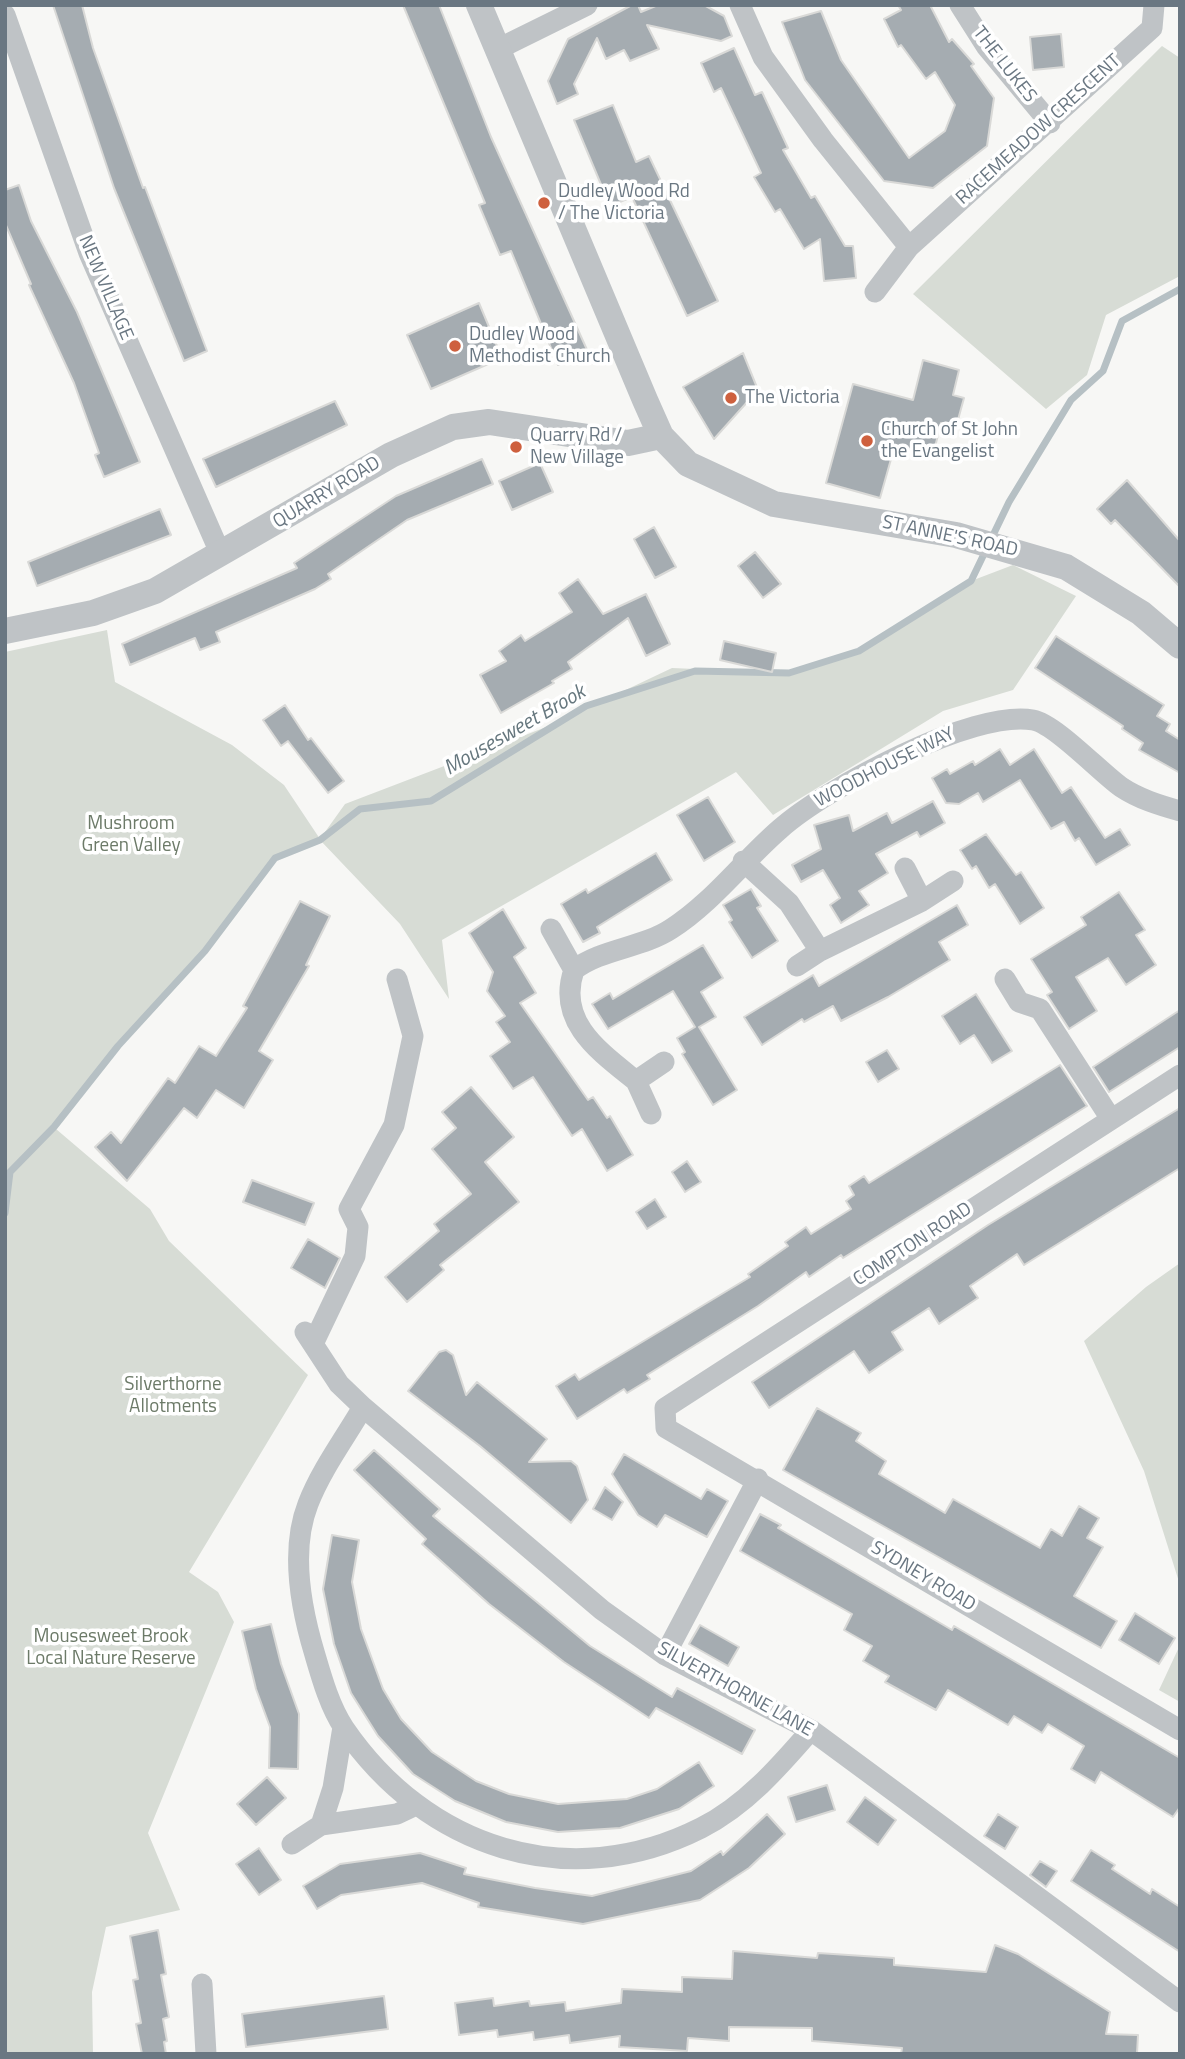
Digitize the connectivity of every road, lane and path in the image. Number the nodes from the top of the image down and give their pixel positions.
1 (480, 5) edge
2 (587, 5) edge
3 (740, 5) edge
4 (960, 5) edge
5 (1154, 5) edge
6 (5, 15) edge
7 (498, 49) junction
8 (1050, 123) junction
9 (909, 247) junction
10 (875, 292) dead end
11 (661, 436) junction
12 (221, 555) junction
13 (5, 631) edge
14 (1180, 646) edge
15 (1180, 811) edge
16 (743, 861) junction
17 (905, 868) dead end
18 (953, 881) dead end
19 (922, 901) junction
20 (551, 929) dead end
21 (820, 951) junction
22 (797, 966) dead end
23 (574, 970) junction
24 (397, 979) dead end
25 (1005, 979) dead end
26 (664, 1062) dead end
27 (1180, 1074) edge
28 (636, 1081) junction
29 (651, 1114) dead end
30 (1111, 1119) junction
31 (363, 1407) junction
32 (666, 1428) joint
33 (758, 1479) junction
34 (665, 1655) junction
35 (343, 1727) junction
36 (811, 1730) junction
37 (1180, 1730) edge
38 (416, 1805) junction
39 (321, 1825) junction
40 (292, 1844) dead end
41 (202, 1984) dead end
42 (1180, 2002) edge
43 (206, 2054) edge

1 - 7 street
2 - 7 street
3 - 9 street
4 - 8 street, THE LUKES
5 - 8 street, RACEMEADOW CRESCENT
6 - 12 street, NEW VILLAGE
7 - 11 street
8 - 9 street, RACEMEADOW CRESCENT
9 - 10 street, RACEMEADOW CRESCENT
11 - 12 street, QUARRY ROAD
11 - 14 street, ST ANNE'S ROAD
12 - 13 street, QUARRY ROAD
15 - 16 street, WOODHOUSE WAY
16 - 21 street
16 - 23 street, WOODHOUSE WAY
17 - 19 street
18 - 19 street
19 - 21 street
20 - 23 street
21 - 22 street
23 - 28 street
24 - 31 street, SILVERTHORNE LANE
25 - 30 street
26 - 28 street
27 - 30 street, COMPTON ROAD
28 - 29 street
30 - 32 street, COMPTON ROAD
31 - 34 street, SILVERTHORNE LANE
31 - 35 street
32 - 33 street, SYDNEY ROAD
33 - 34 street
33 - 37 street, SYDNEY ROAD
34 - 36 street, SILVERTHORNE LANE
35 - 38 street
35 - 39 street
36 - 38 street
36 - 42 street, SILVERTHORNE LANE
38 - 39 street
39 - 40 street
41 - 43 street

